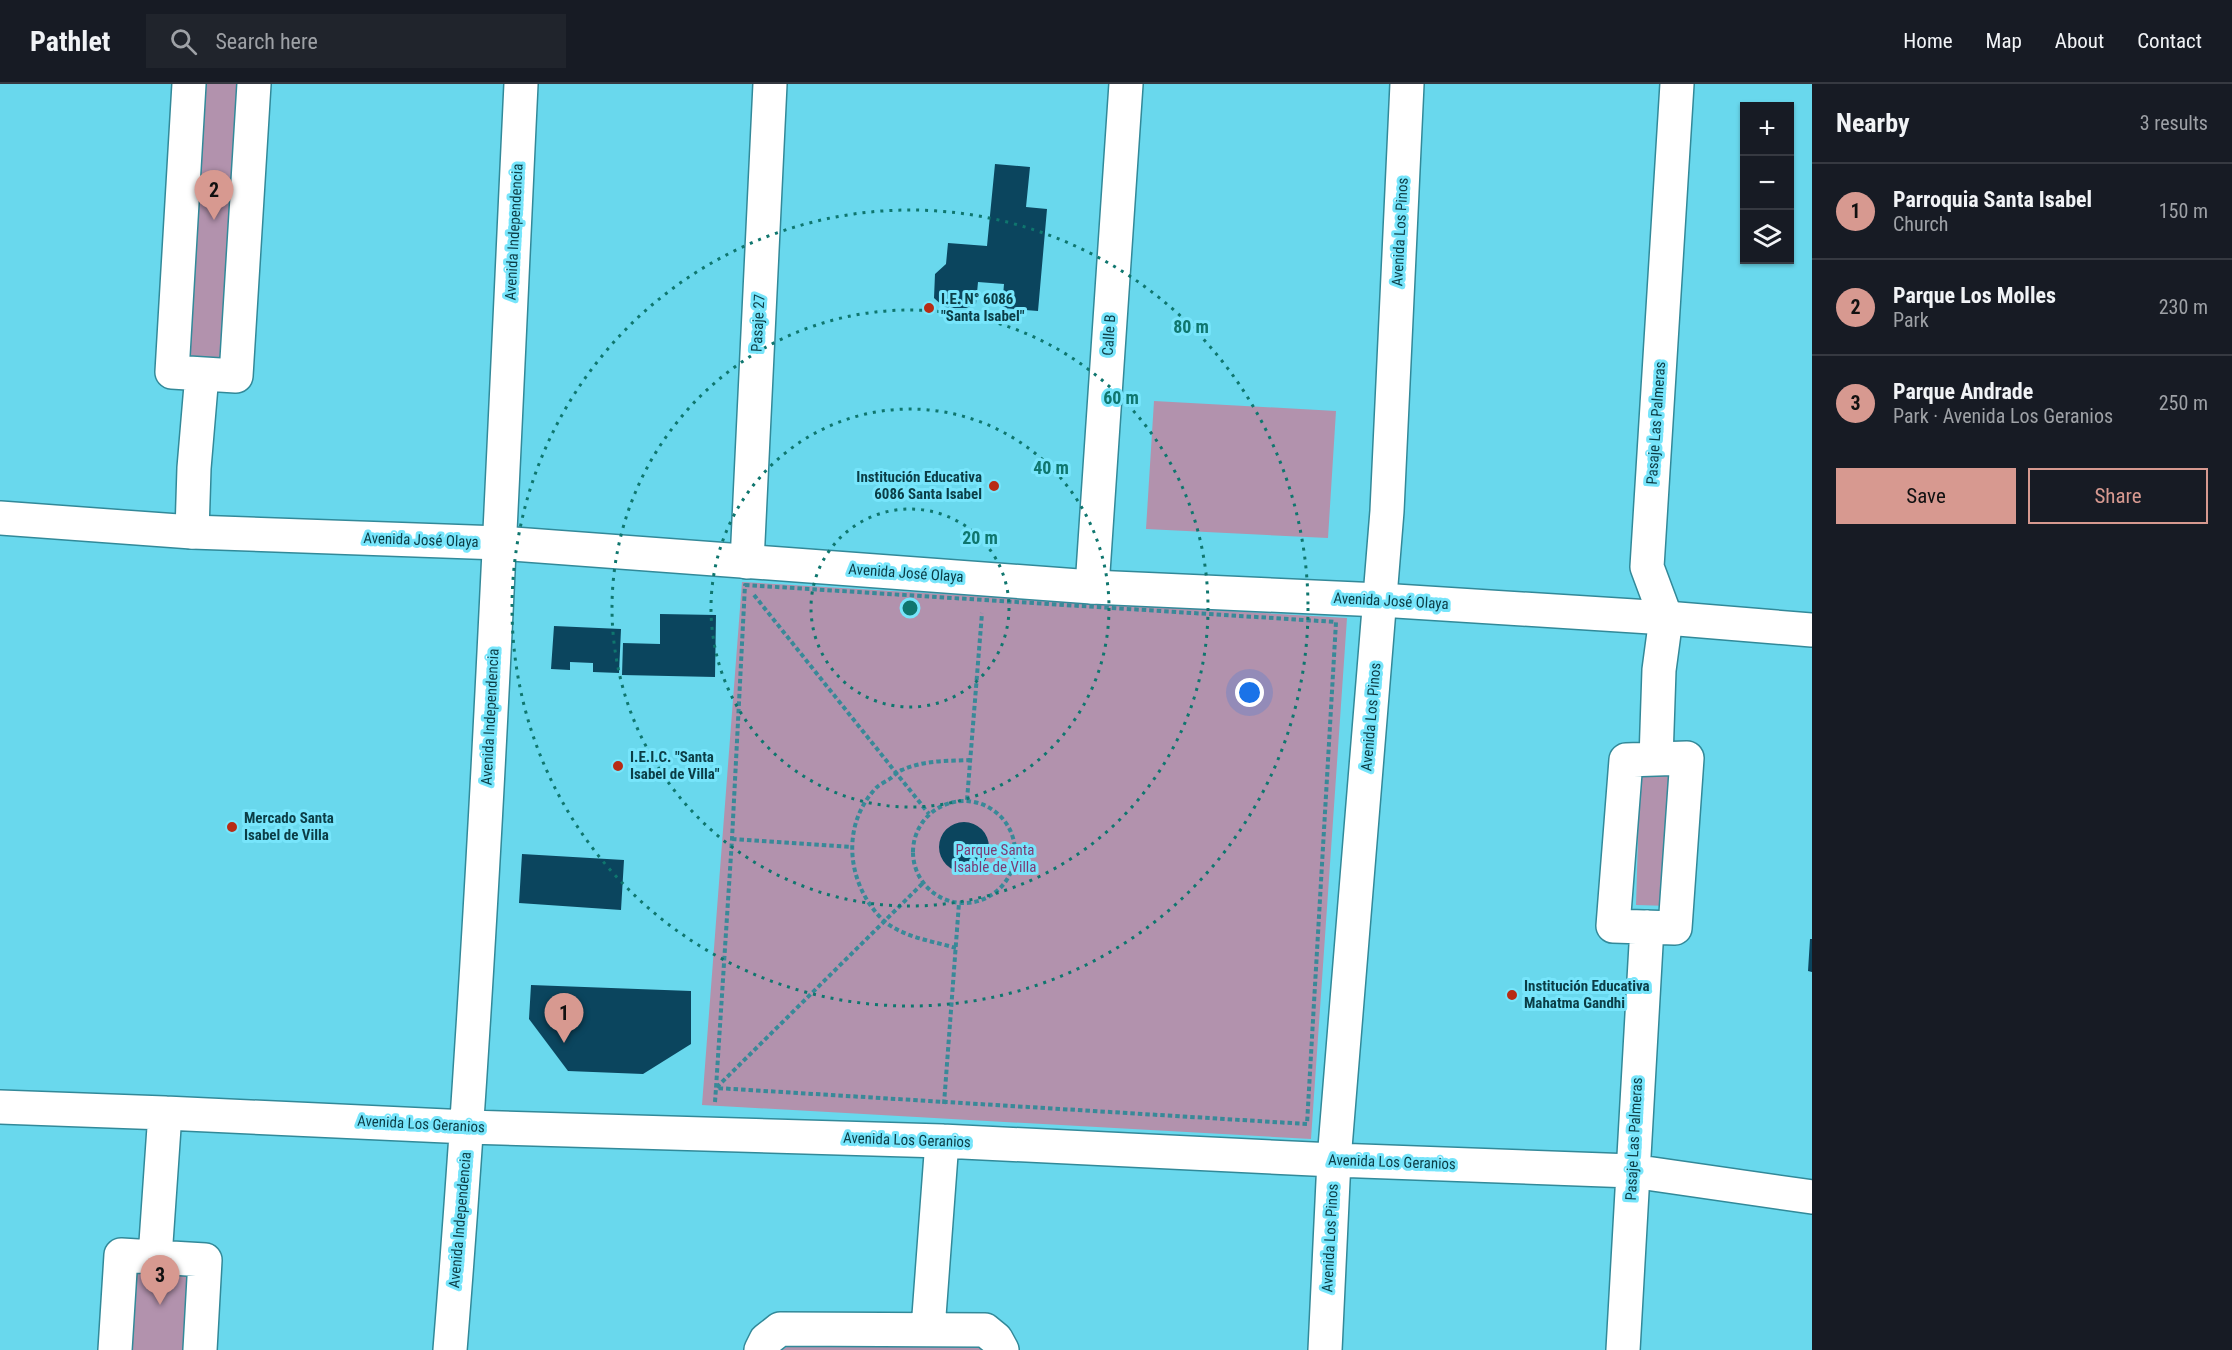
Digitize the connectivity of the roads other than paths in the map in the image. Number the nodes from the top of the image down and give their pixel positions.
1 (189, 84) edge
2 (254, 84) edge
3 (521, 84) edge
4 (770, 84) edge
5 (1126, 84) edge
6 (1407, 84) edge
7 (1677, 84) edge
8 (202, 374) junction
9 (0, 518) edge
10 (192, 532) junction
11 (500, 543) junction
12 (746, 573) junction
13 (1092, 587) junction
14 (1380, 600) junction
15 (1666, 618) junction
16 (1812, 630) edge
17 (1656, 759) junction
18 (1647, 927) junction
19 (0, 1107) edge
20 (165, 1113) junction
21 (468, 1127) junction
22 (942, 1141) junction
23 (1334, 1160) junction
24 (1632, 1171) junction
25 (1812, 1197) edge
26 (154, 1257) junction
27 (928, 1329) junction
28 (115, 1350) edge
29 (200, 1350) edge
30 (450, 1350) edge
31 (761, 1350) edge
32 (1002, 1350) edge
33 (1325, 1350) edge
34 (1623, 1350) edge

1 - 8 street
2 - 8 street
3 - 11 street, Avenida Independencia
4 - 12 street, Pasaje 27
5 - 13 street, Calle B
6 - 14 street, Avenida Los Pinos
7 - 15 street, Pasaje Las Palmeras
8 - 10 street
9 - 10 street, Avenida José Olaya
10 - 11 street, Avenida José Olaya
11 - 12 street, Avenida José Olaya
11 - 21 street, Avenida Independencia
12 - 13 street, Avenida José Olaya
13 - 14 street, Avenida José Olaya
14 - 15 street, Avenida José Olaya
14 - 23 street, Avenida Los Pinos
15 - 16 street, Avenida José Olaya
15 - 17 street, Pasaje Las Palmeras
17 - 18 street
17 - 18 street
18 - 24 street, Pasaje Las Palmeras
19 - 20 street, Avenida Los Geranios
20 - 21 street, Avenida Los Geranios
20 - 26 street
21 - 22 street, Avenida Los Geranios
21 - 30 street, Avenida Independencia
22 - 23 street, Avenida Los Geranios
22 - 27 street
23 - 24 street, Avenida Los Geranios
23 - 33 street, Avenida Los Pinos
24 - 25 street, Avenida Los Geranios
24 - 34 street, Pasaje Las Palmeras
26 - 28 street
26 - 29 street
27 - 31 street
27 - 32 street

